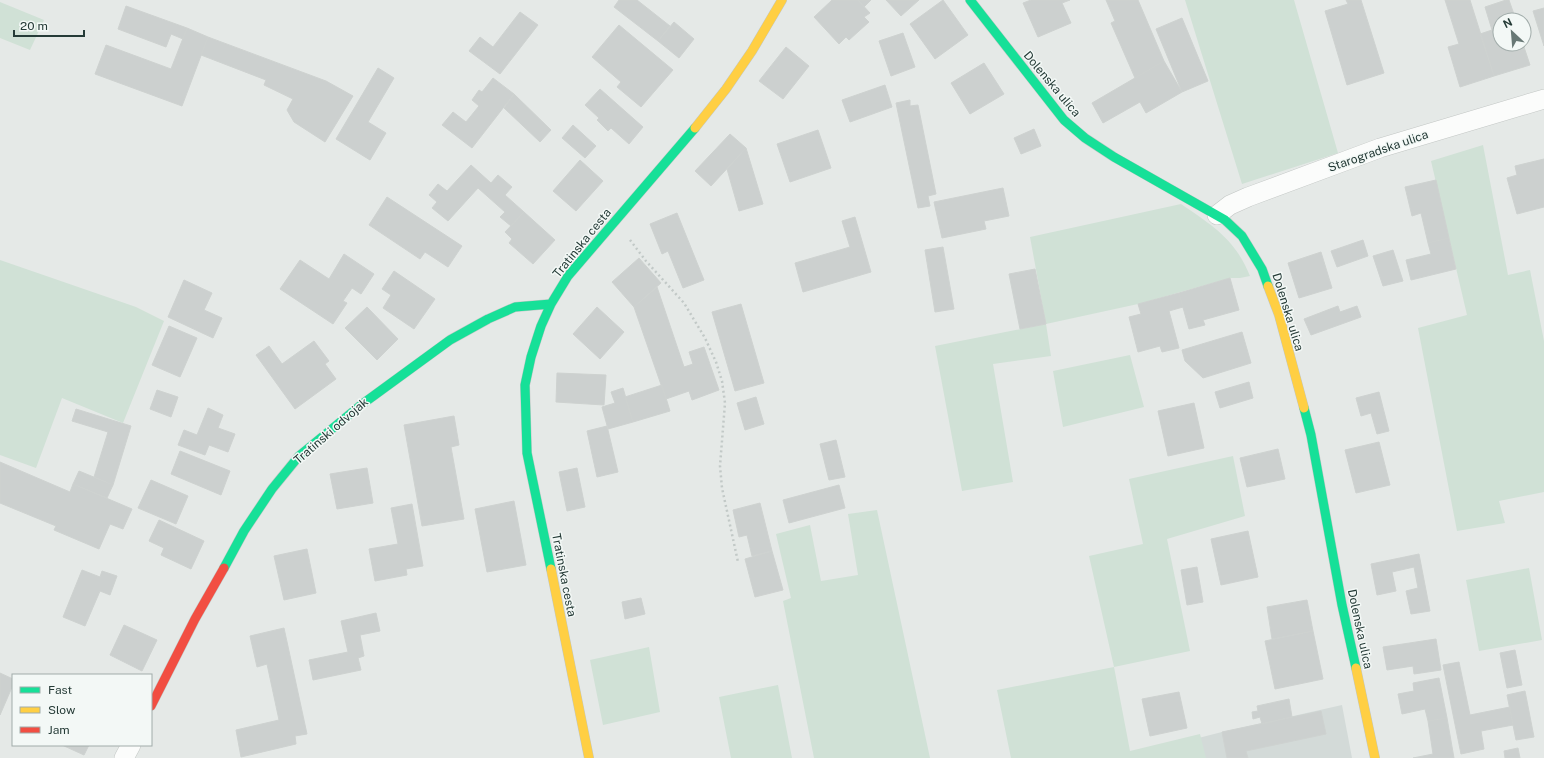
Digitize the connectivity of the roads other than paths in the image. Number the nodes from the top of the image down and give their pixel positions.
1 (782, 0) edge
2 (970, 0) edge
3 (1544, 99) edge
4 (1217, 214) junction
5 (551, 304) junction
6 (152, 704) edge
7 (130, 746) edge
8 (124, 758) edge
9 (589, 758) edge
10 (1375, 758) edge

1 - 5 street, Tratinska cesta
2 - 4 street, Dolenska ulica
3 - 4 street, Starogradska ulica
4 - 10 street, Dolenska ulica
5 - 6 street, Tratinski odvojak
5 - 9 street, Tratinska cesta
7 - 8 street

